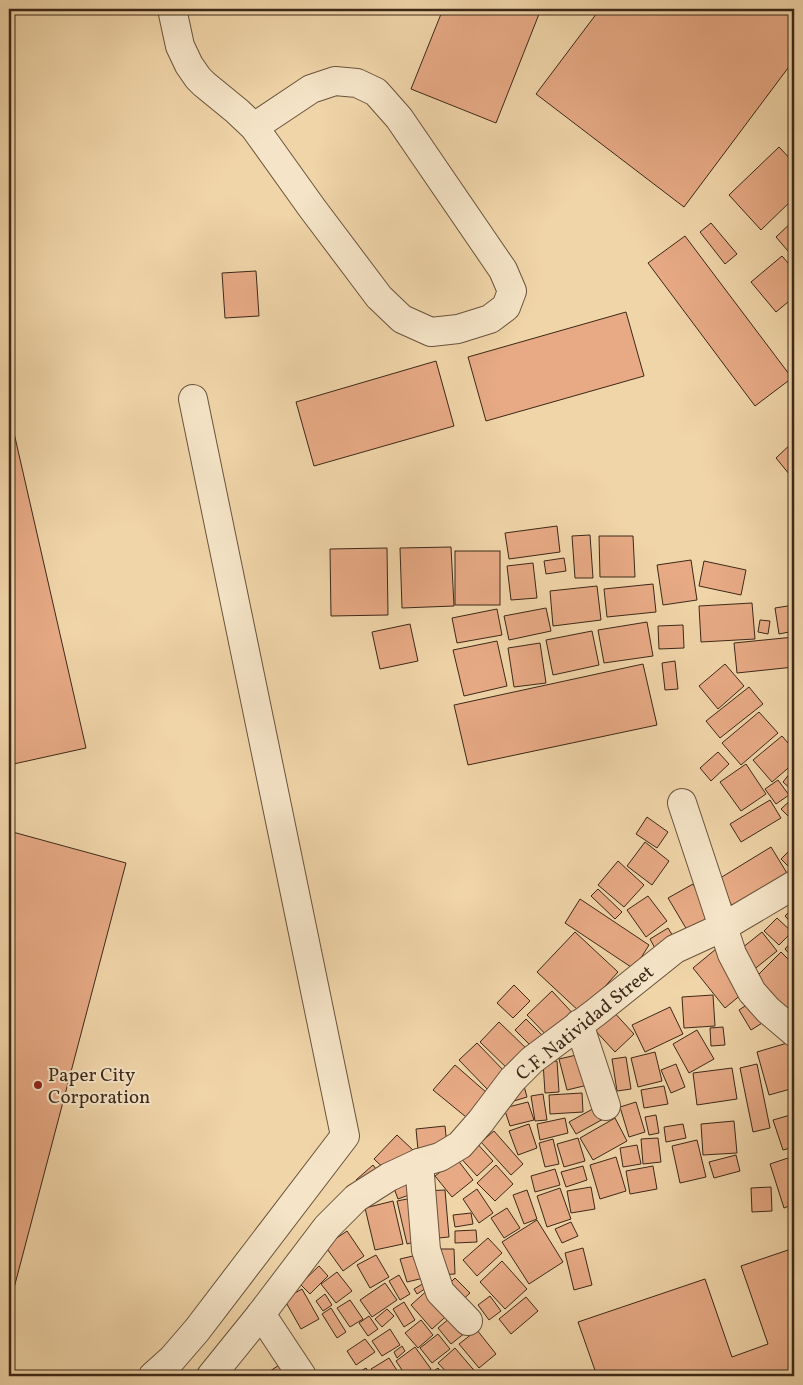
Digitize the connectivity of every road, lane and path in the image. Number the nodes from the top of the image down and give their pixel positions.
1 (172, 9) edge
2 (254, 127) junction
3 (192, 400) dead end
4 (682, 804) dead end
5 (794, 885) edge
6 (723, 927) junction
7 (580, 1024) junction
8 (794, 1032) edge
9 (606, 1106) dead end
10 (419, 1163) junction
11 (261, 1314) junction
12 (468, 1321) dead end
13 (153, 1376) edge
14 (211, 1376) edge
15 (302, 1376) edge

1 - 2 street
2 - 2 street
3 - 13 street
4 - 6 street
5 - 6 street, C.F. Natividad Street
6 - 7 street, C.F. Natividad Street
6 - 8 street
7 - 9 street
7 - 10 street, C.F. Natividad Street
10 - 11 street, C.F. Natividad Street
10 - 12 street
11 - 14 street, C.F. Natividad Street
11 - 15 street

